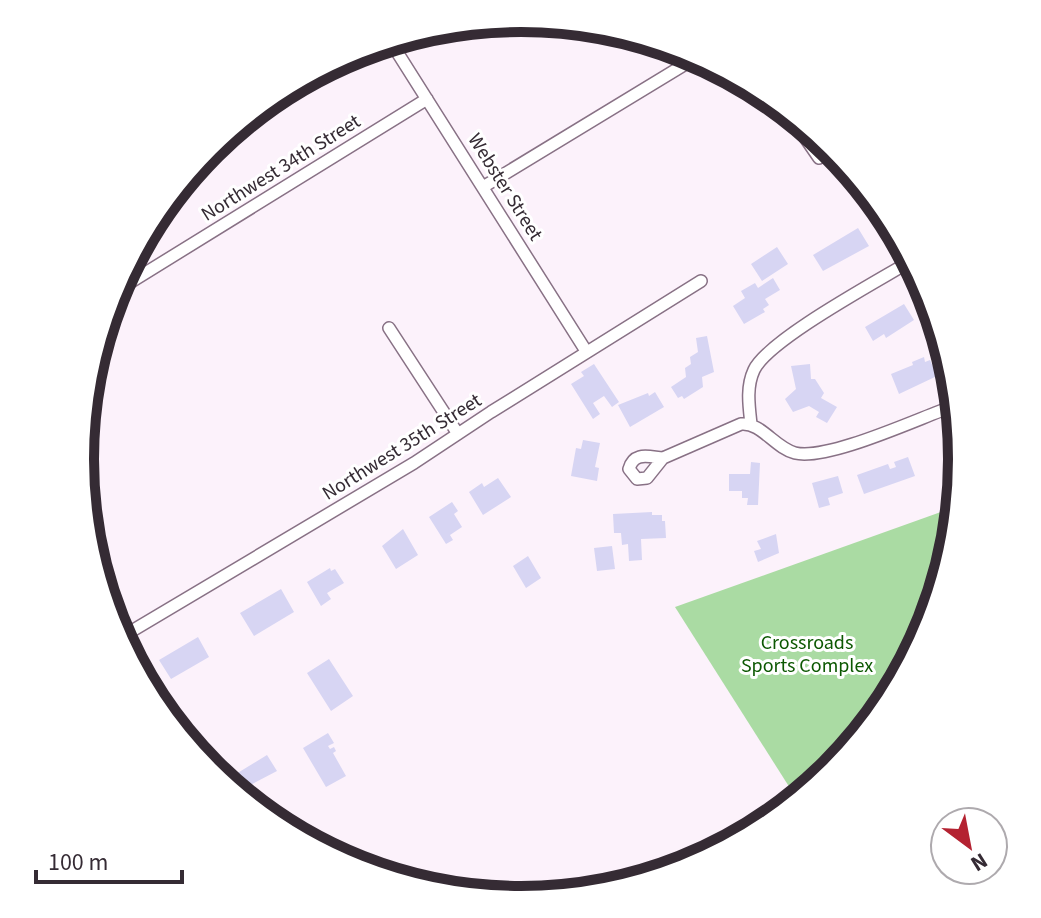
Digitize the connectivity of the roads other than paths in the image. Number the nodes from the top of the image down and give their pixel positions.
1 (396, 51) edge
2 (684, 65) edge
3 (427, 99) junction
4 (811, 147) edge
5 (819, 158) dead end
6 (483, 187) junction
7 (901, 267) edge
8 (134, 278) edge
9 (701, 281) dead end
10 (389, 328) dead end
11 (586, 351) junction
12 (945, 409) edge
13 (751, 424) junction
14 (458, 434) junction
15 (663, 458) dead end
16 (130, 632) edge

1 - 3 street, Webster Street
2 - 6 street
3 - 6 street, Webster Street
3 - 8 street, Northwest 34th Street
4 - 5 street
6 - 11 street, Webster Street
7 - 13 street
9 - 11 street, Northwest 35th Street
10 - 14 street
11 - 14 street, Northwest 35th Street
12 - 13 street
13 - 15 street
14 - 16 street, Northwest 35th Street

